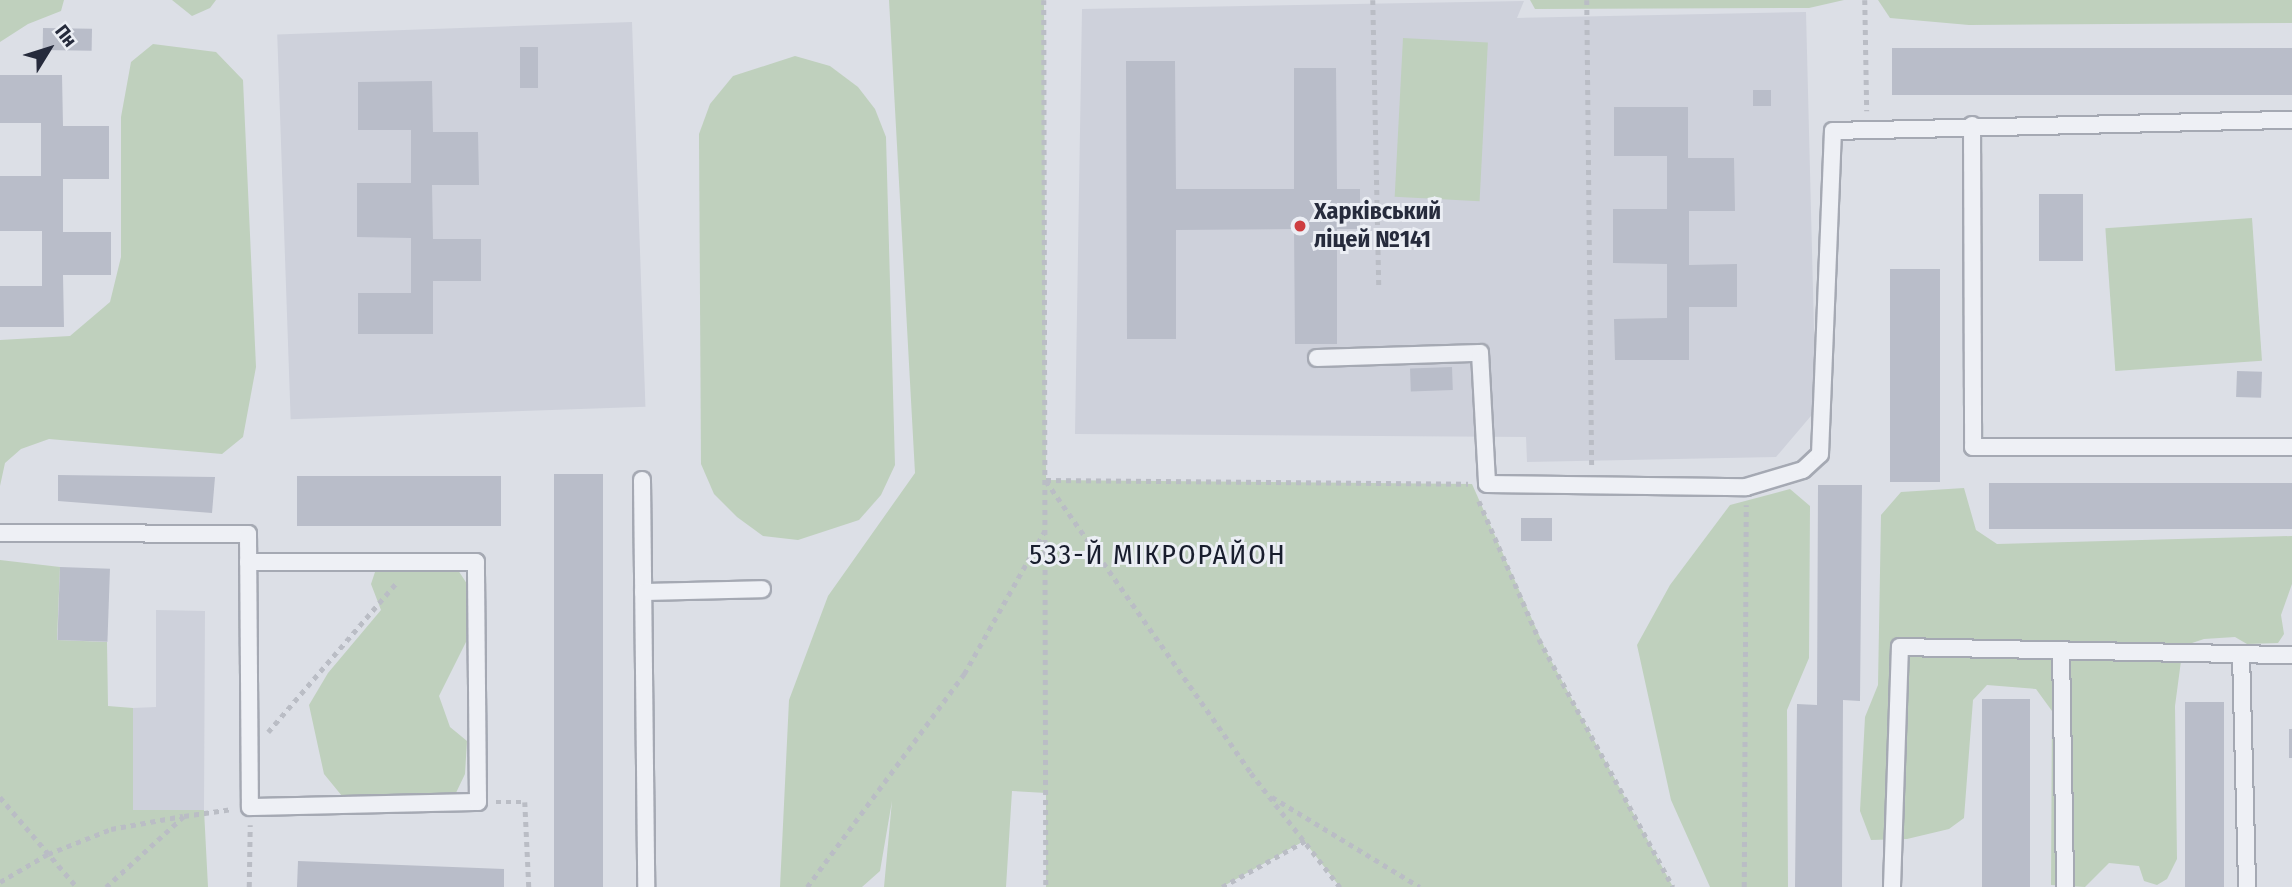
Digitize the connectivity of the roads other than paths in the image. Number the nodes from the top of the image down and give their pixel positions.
1 (2292, 120) edge
2 (1972, 125) junction
3 (1317, 358) dead end
4 (2292, 447) edge
5 (642, 480) dead end
6 (0, 533) edge
7 (248, 562) junction
8 (762, 589) dead end
9 (643, 592) junction
10 (2061, 650) junction
11 (2241, 654) junction
12 (2292, 655) edge
13 (646, 887) edge
14 (1892, 887) edge
15 (2065, 887) edge
16 (2247, 887) edge

1 - 2 lane
2 - 3 lane
2 - 4 lane
5 - 9 lane
6 - 7 lane
7 - 7 lane
8 - 9 lane
9 - 13 lane
10 - 11 lane
10 - 14 lane
10 - 15 lane
11 - 12 lane
11 - 16 lane

